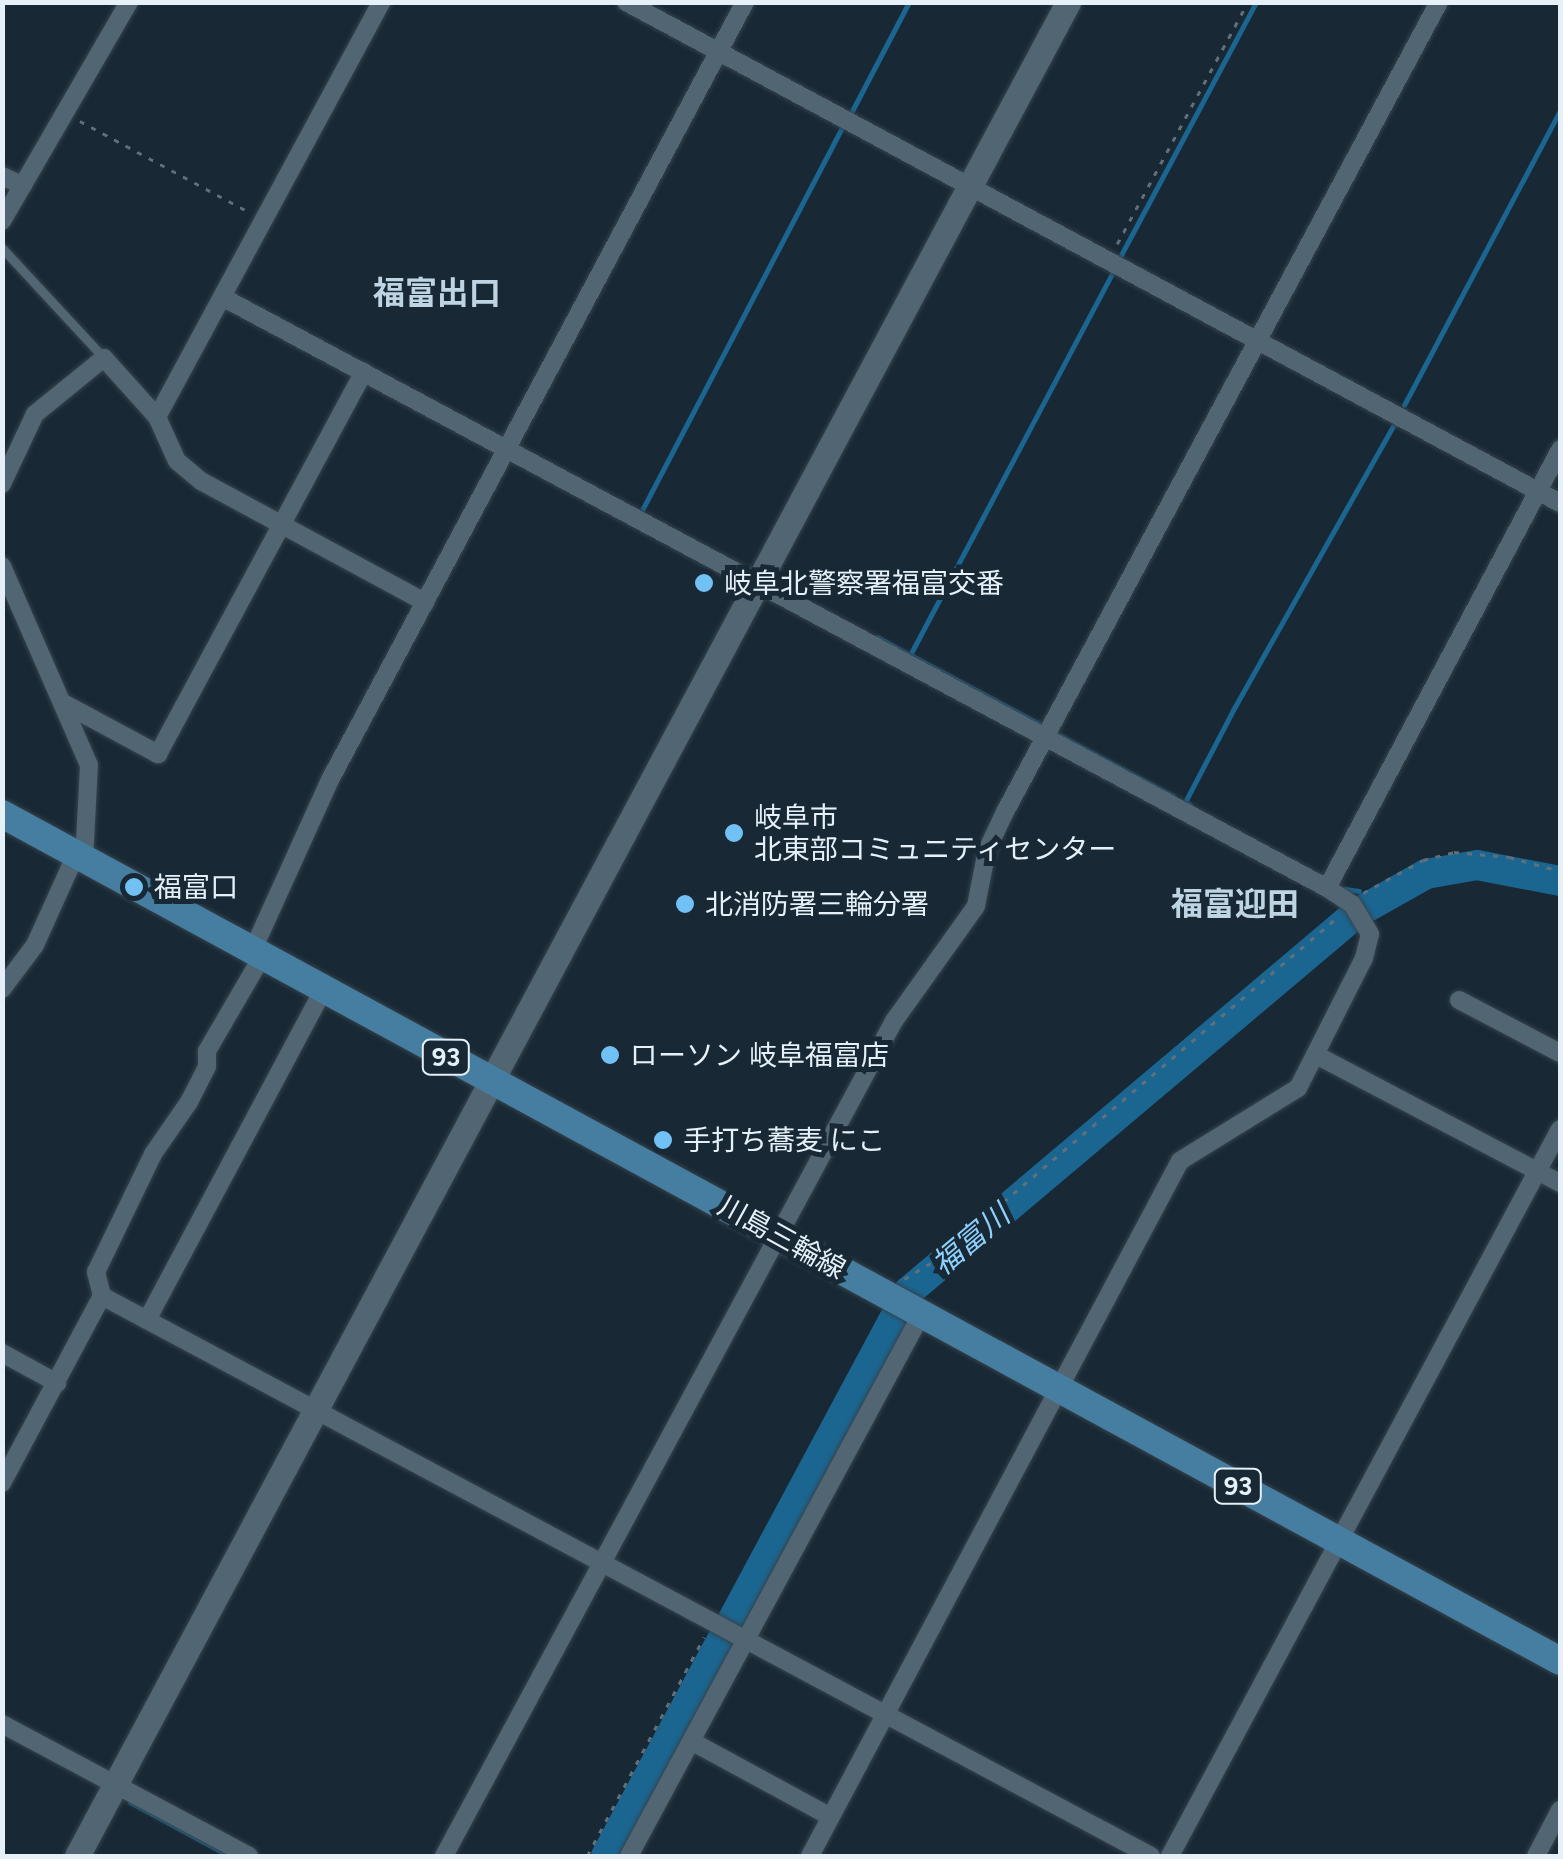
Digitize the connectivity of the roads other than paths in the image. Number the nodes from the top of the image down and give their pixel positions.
1 (130, 2) edge
2 (381, 2) edge
3 (626, 2) edge
4 (744, 2) edge
5 (1068, 2) edge
6 (1439, 2) edge
7 (718, 53) junction
8 (2, 176) edge
9 (23, 186) junction
10 (968, 189) junction
11 (2, 221) edge
12 (2, 248) edge
13 (224, 298) junction
14 (1257, 343) junction
15 (104, 358) junction
16 (364, 372) junction
17 (157, 416) junction
18 (1560, 449) edge
19 (508, 450) junction
20 (2, 484) edge
21 (1538, 491) junction
22 (1560, 503) edge
23 (283, 525) junction
24 (2, 566) edge
25 (758, 583) junction
26 (425, 602) junction
27 (64, 704) junction
28 (1047, 733) junction
29 (2, 814) edge
30 (80, 856) junction
31 (1329, 884) junction
32 (255, 956) junction
33 (2, 990) edge
34 (322, 992) junction
35 (1459, 1000) dead end
36 (1560, 1053) edge
37 (1318, 1056) junction
38 (491, 1080) junction
39 (1560, 1128) edge
40 (1538, 1171) junction
41 (1560, 1184) edge
42 (777, 1234) junction
43 (102, 1296) junction
44 (918, 1313) junction
45 (147, 1320) junction
46 (2, 1353) edge
47 (57, 1383) junction
48 (1060, 1389) junction
49 (315, 1410) junction
50 (2, 1483) edge
51 (1342, 1542) junction
52 (602, 1563) junction
53 (743, 1639) junction
54 (1560, 1662) edge
55 (886, 1716) junction
56 (2, 1724) edge
57 (691, 1741) junction
58 (115, 1785) junction
59 (1560, 1810) edge
60 (831, 1818) junction
61 (77, 1856) edge
62 (249, 1856) edge
63 (444, 1856) edge
64 (629, 1856) edge
65 (810, 1856) edge
66 (1151, 1856) edge
67 (1170, 1856) edge
68 (1536, 1856) edge

1 - 9 street
2 - 13 street
3 - 7 street
4 - 7 street
5 - 10 street
6 - 14 street
7 - 10 street
7 - 19 street
8 - 9 street
9 - 11 street
10 - 14 street
10 - 25 street
12 - 15 lane
13 - 16 street
13 - 17 street
14 - 21 street
14 - 28 street
15 - 17 street
15 - 20 street
16 - 19 street
16 - 23 street
17 - 23 street
18 - 21 street
19 - 25 street
19 - 26 street
21 - 22 street
21 - 31 street
23 - 26 street
23 - 27 street
24 - 27 street
25 - 28 street
25 - 38 street
26 - 32 street
27 - 30 street
28 - 31 street
28 - 42 street
29 - 30 main road, 川島三輪線 / 93
30 - 32 main road, 川島三輪線 / 93
30 - 33 street
31 - 37 street
32 - 34 main road, 川島三輪線 / 93
32 - 43 street
34 - 38 main road, 川島三輪線 / 93
34 - 45 street
35 - 36 street
37 - 40 street
37 - 48 street
38 - 42 main road, 川島三輪線 / 93
38 - 49 street
39 - 40 street
40 - 41 street
40 - 51 street
42 - 44 main road, 川島三輪線 / 93
42 - 52 street
43 - 45 street
43 - 47 street
44 - 48 main road, 川島三輪線 / 93
44 - 53 street
45 - 49 street
46 - 47 street
47 - 50 street
48 - 51 main road, 川島三輪線 / 93
48 - 55 street
49 - 52 street
49 - 58 street
51 - 54 main road, 川島三輪線 / 93
51 - 67 street
52 - 53 street
52 - 63 street
53 - 55 street
53 - 57 street
55 - 60 street
55 - 66 street
56 - 58 street
57 - 60 street
57 - 64 street
58 - 61 street
58 - 62 street
59 - 68 street
60 - 65 street

